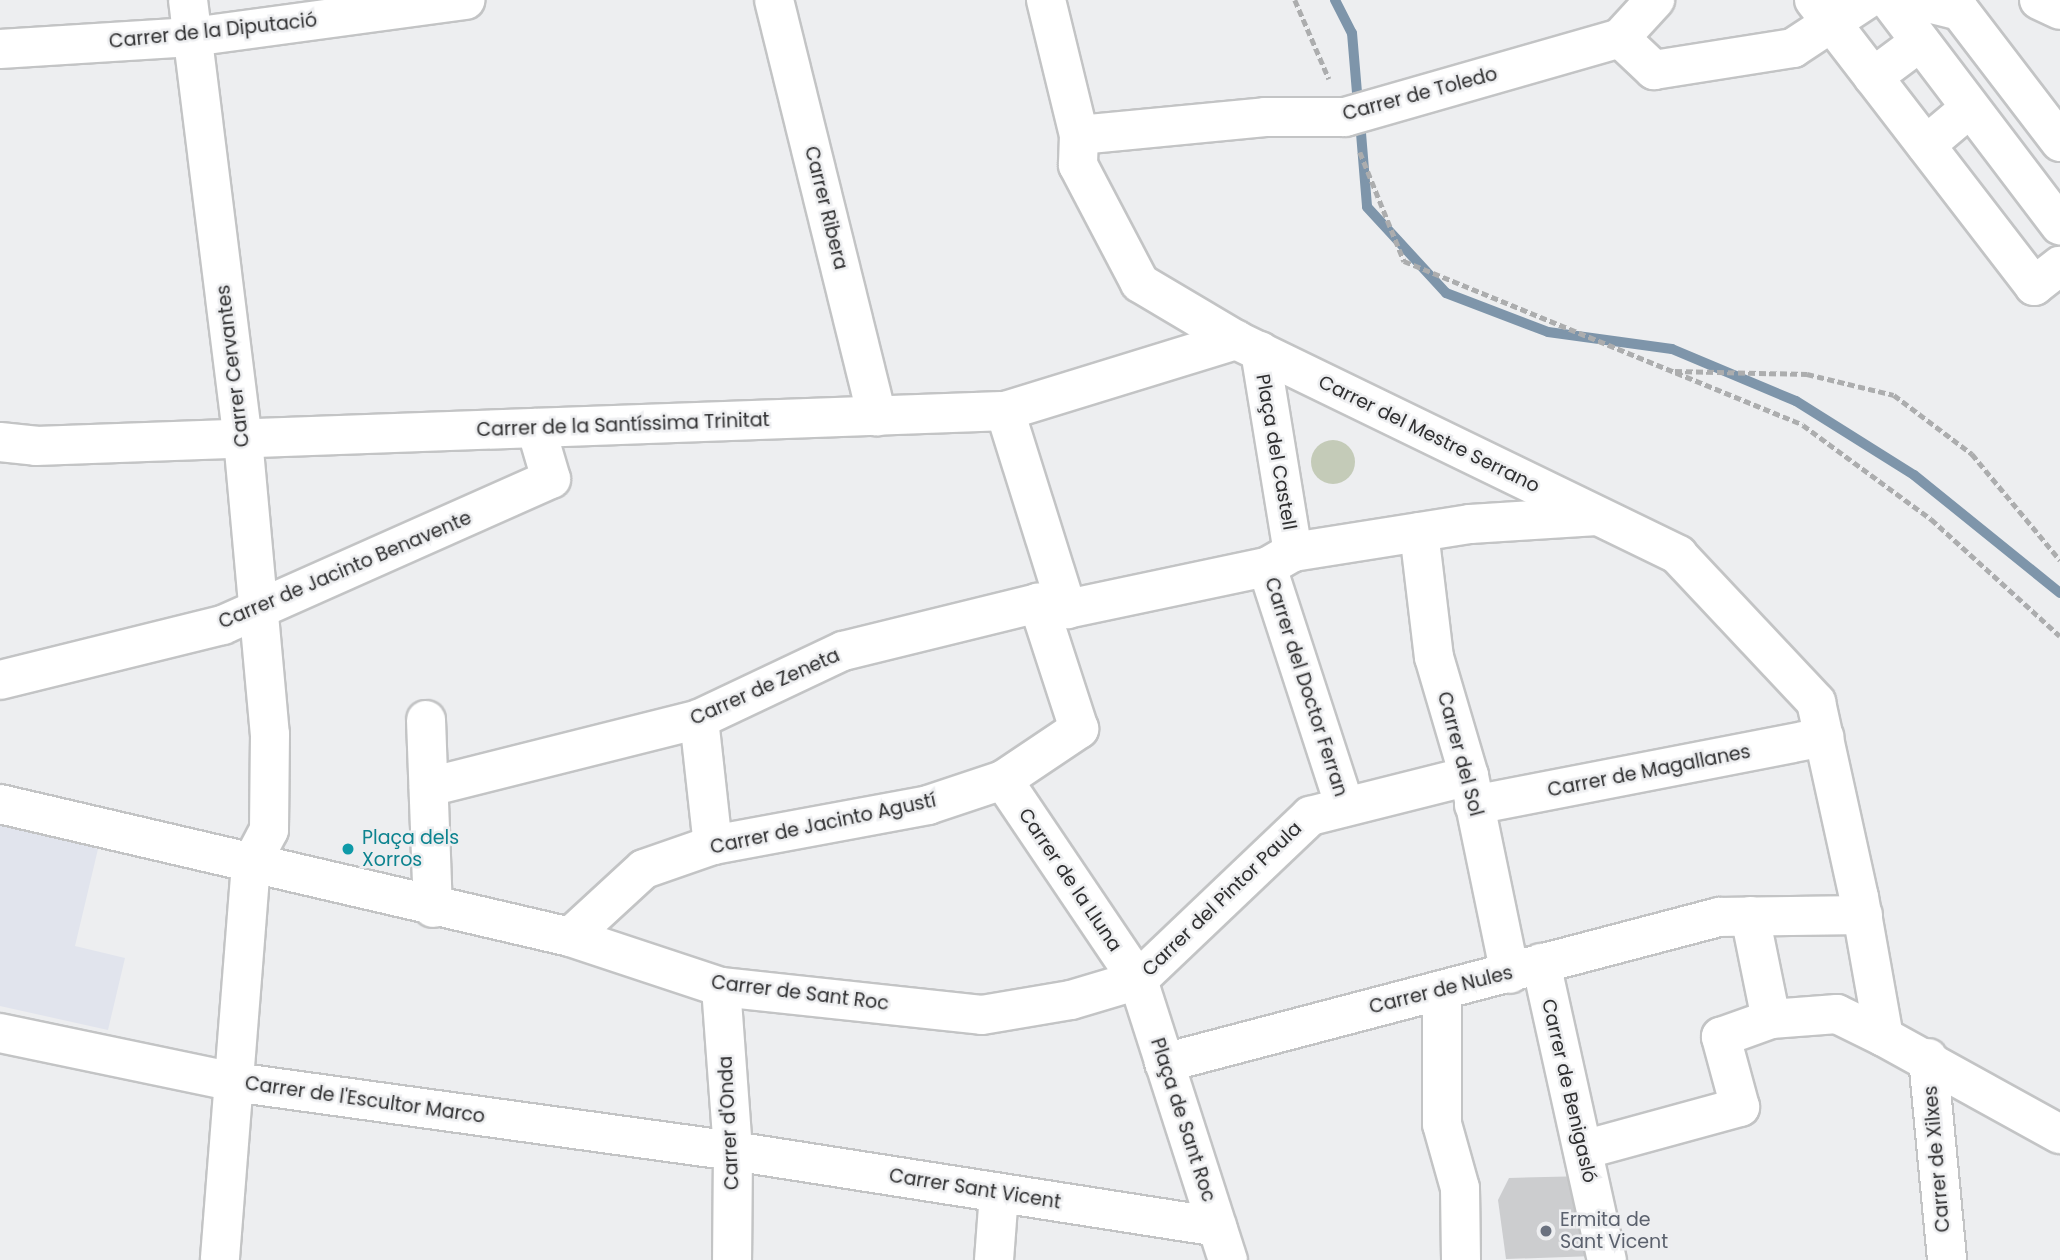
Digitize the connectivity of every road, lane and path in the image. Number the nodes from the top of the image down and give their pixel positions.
1 (188, 0) edge
2 (466, 0) edge
3 (774, 0) edge
4 (1046, 0) edge
5 (1295, 0) edge
6 (1655, 0) edge
7 (1866, 0) edge
8 (1889, 0) edge
9 (1916, 0) edge
10 (2039, 0) edge
11 (2060, 10) edge
12 (1822, 11) edge
13 (192, 37) junction
14 (1620, 38) junction
15 (1920, 42) junction
16 (0, 49) edge
17 (1873, 77) junction
18 (1970, 108) junction
19 (1345, 117) junction
20 (1079, 135) junction
21 (2060, 142) edge
22 (1926, 145) junction
23 (2060, 225) edge
24 (2060, 266) edge
25 (1248, 346) junction
26 (1670, 371) junction
27 (1005, 411) junction
28 (877, 416) junction
29 (536, 428) junction
30 (243, 439) junction
31 (0, 442) edge
32 (1599, 516) junction
33 (1419, 533) junction
34 (1280, 560) junction
35 (2060, 560) edge
36 (1052, 606) junction
37 (258, 609) junction
38 (2060, 636) edge
39 (0, 680) edge
40 (699, 719) junction
41 (426, 720) dead end
42 (1824, 737) junction
43 (1003, 780) junction
44 (429, 787) junction
45 (1471, 790) junction
46 (0, 804) edge
47 (1345, 807) junction
48 (713, 845) junction
49 (251, 864) junction
50 (1861, 906) junction
51 (450, 911) junction
52 (1734, 916) junction
53 (570, 937) junction
54 (1526, 969) junction
55 (1138, 980) junction
56 (721, 986) junction
57 (1442, 990) junction
58 (1755, 1025) junction
59 (0, 1033) edge
60 (1907, 1048) junction
61 (1164, 1063) junction
62 (234, 1082) junction
63 (2060, 1134) edge
64 (1583, 1150) junction
65 (733, 1152) junction
66 (999, 1193) junction
67 (1222, 1243) edge
68 (220, 1260) edge
69 (732, 1260) edge
70 (994, 1260) edge
71 (1461, 1260) edge
72 (1607, 1260) edge
73 (1947, 1260) edge

1 - 13 street, Carrer Cervantes
2 - 13 street, Carrer de la Diputació
3 - 28 street, Carrer Ribera
4 - 20 street, Carrer del Mestre Serrano
5 - 19 path
6 - 14 street
7 - 12 street
8 - 15 street
9 - 21 street
10 - 11 street
12 - 14 street
12 - 17 street
13 - 16 street, Carrer de la Diputació
13 - 30 street, Carrer Cervantes
14 - 19 street, Carrer de Toledo
15 - 17 street
15 - 18 street
17 - 22 street
18 - 22 street
18 - 23 street
19 - 20 street, Carrer de Toledo
19 - 26 path
20 - 25 street, Carrer del Mestre Serrano
22 - 24 street
25 - 27 street, Carrer de la Santíssima Trinitat
25 - 32 street, Carrer del Mestre Serrano
25 - 34 street, Plaça del Castell
26 - 35 path
26 - 38 path
27 - 28 street, Carrer de la Santíssima Trinitat
27 - 36 street
28 - 29 street, Carrer de la Santíssima Trinitat
29 - 30 street, Carrer de la Santíssima Trinitat
29 - 37 street, Carrer de Jacinto Benavente
30 - 31 street, Carrer de la Santíssima Trinitat
30 - 37 street, Carrer Cervantes
32 - 33 street, Carrer del Mestre Serrano
32 - 42 street, Carrer del Mestre Serrano
33 - 34 street, Plaça del Castell
33 - 45 street, Carrer del Sol
34 - 36 street, Carrer de Zeneta
34 - 47 street, Carrer del Doctor Ferran
36 - 40 street, Carrer de Zeneta
36 - 43 street, Carrer de Jacinto Agustí
37 - 39 street, Carrer de Jacinto Benavente
37 - 49 street, Carrer Cervantes
40 - 44 street, Carrer de Zeneta
40 - 48 street
41 - 44 street
42 - 45 street, Carrer de Magallanes
42 - 50 street, Carrer del Mestre Serrano
43 - 48 street, Carrer de Jacinto Agustí
43 - 55 street, Carrer de la Lluna
44 - 51 street
45 - 47 street, Carrer del Pintor Paula
45 - 54 street, Carrer del Sol
46 - 49 street
47 - 55 street, Carrer del Pintor Paula
48 - 53 street, Carrer de Jacinto Agustí
49 - 51 street
49 - 62 street
50 - 52 street, Carrer de Nules
50 - 60 street, Carrer de Xilxes
51 - 53 street, Carrer de Sant Roc
52 - 54 street, Carrer de Nules
52 - 58 street
53 - 56 street, Carrer de Sant Roc
54 - 57 street, Carrer de Nules
54 - 64 street, Carrer de Benigasló
55 - 56 street, Carrer de Sant Roc
55 - 61 street, Plaça de Sant Roc
56 - 65 street, Carrer d'Onda
57 - 61 street, Carrer de Nules
57 - 71 street
58 - 60 street
58 - 64 street
59 - 62 street, Carrer de l'Escultor Marco
60 - 63 street
60 - 73 street, Carrer de Xilxes
61 - 67 street, Plaça de Sant Roc
62 - 65 street, Carrer de l'Escultor Marco
62 - 68 street
64 - 72 street, Carrer de Benigasló
65 - 66 street, Carrer Sant Vicent
65 - 69 street, Carrer d'Onda
66 - 67 street, Carrer Sant Vicent
66 - 70 street

